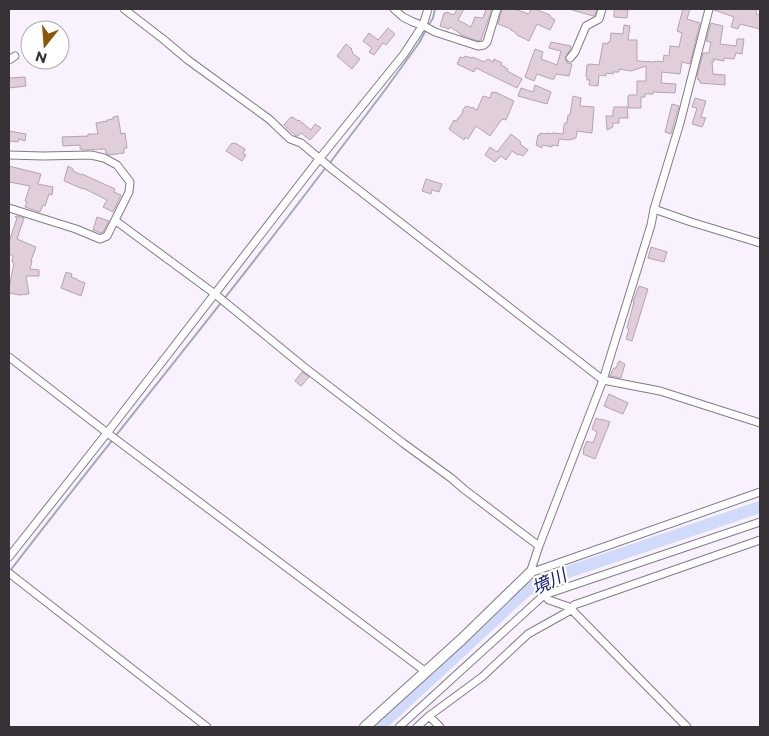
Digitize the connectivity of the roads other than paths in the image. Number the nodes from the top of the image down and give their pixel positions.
1 (124, 9) edge
2 (394, 9) edge
3 (428, 9) edge
4 (497, 9) edge
5 (602, 9) edge
6 (709, 9) edge
7 (423, 25) junction
8 (570, 58) dead end
9 (9, 155) edge
10 (322, 160) junction
11 (9, 208) edge
12 (654, 209) junction
13 (116, 220) junction
14 (760, 243) edge
15 (217, 296) junction
16 (9, 357) edge
17 (603, 380) junction
18 (760, 424) edge
19 (109, 434) junction
20 (760, 492) edge
21 (760, 522) edge
22 (757, 541) edge
23 (539, 546) junction
24 (760, 548) edge
25 (9, 557) edge
26 (530, 573) junction
27 (11, 575) edge
28 (544, 595) junction
29 (571, 610) junction
30 (426, 672) junction
31 (429, 716) junction
32 (207, 727) edge
33 (365, 727) edge
34 (398, 727) edge
35 (417, 727) edge
36 (440, 727) edge
37 (687, 727) edge

1 - 10 street
2 - 7 street
3 - 7 street
4 - 7 street
5 - 8 street
6 - 12 street
7 - 10 street
9 - 13 street
10 - 15 street
10 - 17 street
11 - 13 street
12 - 14 street
12 - 17 street
13 - 15 street
15 - 19 street
15 - 23 street
16 - 19 street
17 - 18 street
17 - 23 street
19 - 25 street
19 - 30 street
20 - 26 street
21 - 28 street
22 - 24 street
22 - 29 street
23 - 26 street
26 - 30 street
27 - 32 street
28 - 29 street
28 - 34 street
29 - 31 street
29 - 37 street
30 - 33 street
31 - 35 street
31 - 36 street

